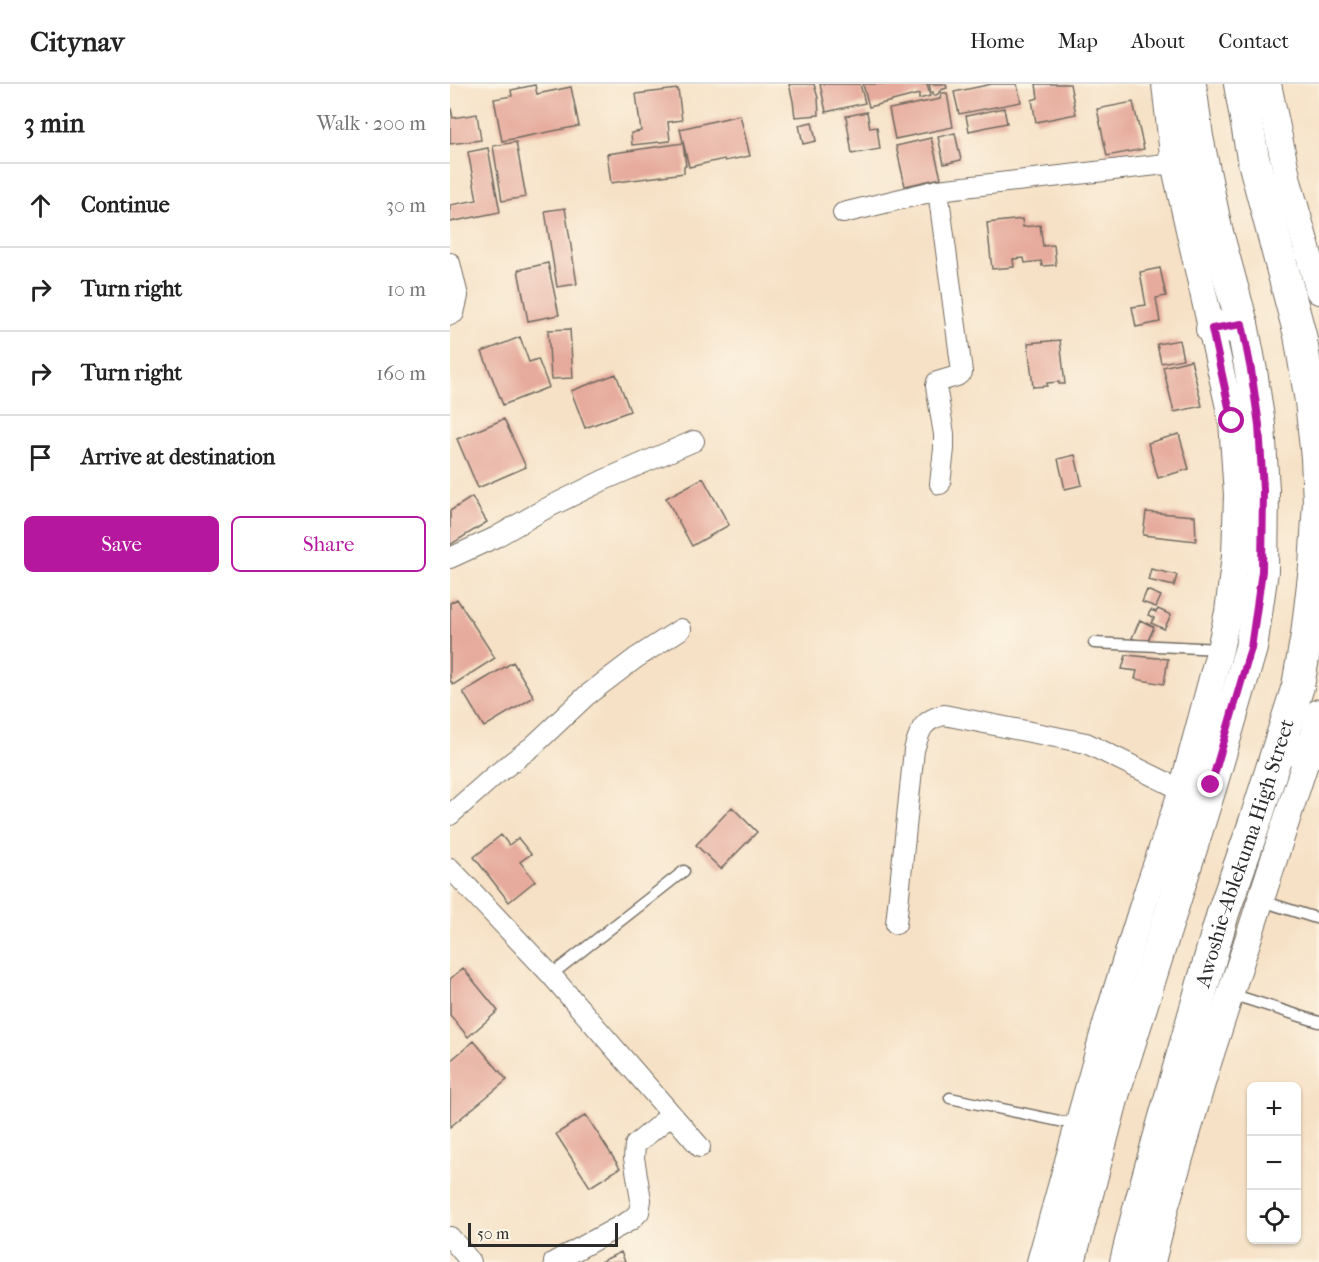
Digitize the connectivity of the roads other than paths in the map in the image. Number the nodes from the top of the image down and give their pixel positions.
1 (1165, 84) edge
2 (1190, 84) edge
3 (1240, 84) edge
4 (1268, 84) edge
5 (1174, 163) junction
6 (938, 190) junction
7 (843, 213) dead end
8 (450, 263) edge
9 (1319, 291) edge
10 (450, 315) edge
11 (1227, 326) junction
12 (694, 441) dead end
13 (940, 484) dead end
14 (450, 558) edge
15 (681, 629) dead end
16 (1094, 643) dead end
17 (1220, 649) junction
18 (1319, 712) edge
19 (1294, 749) junction
20 (1182, 790) junction
21 (450, 815) edge
22 (450, 868) edge
23 (684, 871) dead end
24 (1261, 901) junction
25 (1319, 919) edge
26 (896, 924) dead end
27 (551, 975) junction
28 (1231, 994) junction
29 (1319, 1022) edge
30 (950, 1098) dead end
31 (671, 1115) junction
32 (1078, 1125) junction
33 (700, 1147) dead end
34 (1064, 1224) junction
35 (450, 1237) edge
36 (471, 1262) edge
37 (554, 1262) edge
38 (1040, 1262) edge
39 (1069, 1262) edge
40 (1126, 1262) edge
41 (1152, 1262) edge

1 - 5 street
2 - 11 main road
3 - 19 main road, Awoshie-Ablekuma High Street
4 - 9 street
5 - 6 street
5 - 11 street
6 - 7 street
6 - 13 street
8 - 10 street
11 - 17 street
11 - 34 main road
12 - 14 street
15 - 21 street
16 - 17 lane
17 - 20 street
18 - 19 street, Awoshie-Ablekuma High Street
19 - 24 street, Awoshie-Ablekuma High Street
19 - 40 main road, Awoshie-Ablekuma High Street
20 - 26 street
20 - 32 street
22 - 27 street
23 - 27 lane
24 - 25 lane
24 - 28 street, Awoshie-Ablekuma High Street
27 - 31 street
28 - 29 lane
28 - 41 street, Awoshie-Ablekuma High Street
30 - 32 lane
31 - 33 street
31 - 37 street
32 - 34 street
34 - 38 street
34 - 39 main road
35 - 36 street

